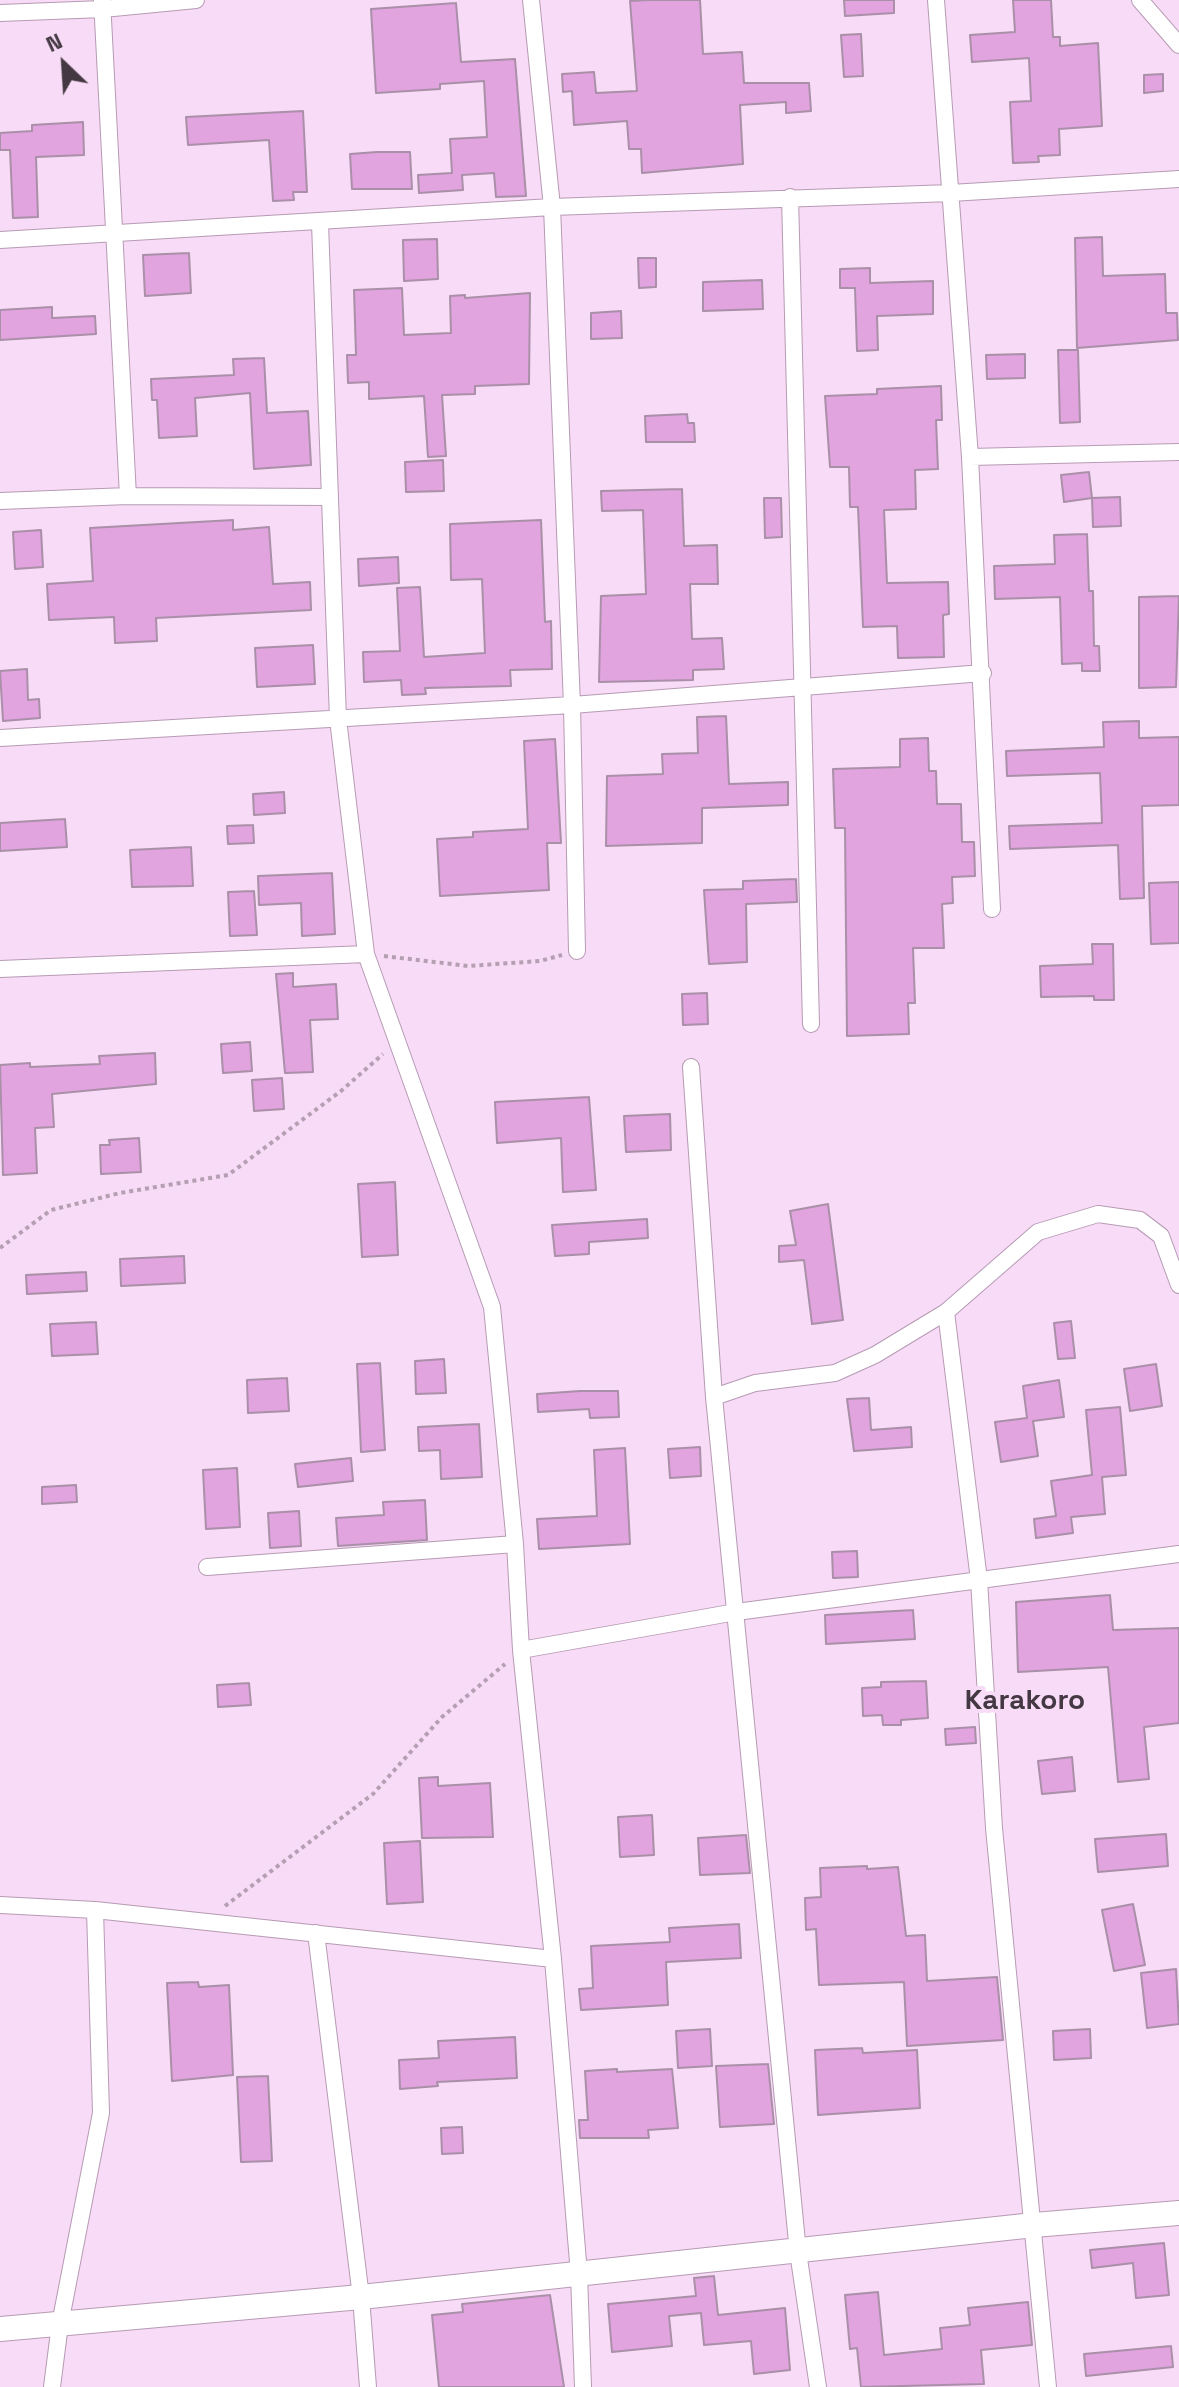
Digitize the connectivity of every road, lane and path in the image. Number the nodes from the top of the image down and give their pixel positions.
1 (196, 0) edge
2 (531, 0) edge
3 (936, 0) edge
4 (1140, 0) edge
5 (102, 4) edge
6 (0, 13) edge
7 (1179, 45) edge
8 (1179, 179) edge
9 (951, 193) junction
10 (790, 197) junction
11 (552, 207) junction
12 (320, 223) junction
13 (115, 234) junction
14 (0, 240) edge
15 (1179, 452) edge
16 (970, 457) junction
17 (128, 496) junction
18 (330, 497) junction
19 (0, 501) edge
20 (983, 673) junction
21 (804, 689) junction
22 (572, 705) junction
23 (338, 719) junction
24 (0, 738) edge
25 (992, 909) dead end
26 (577, 951) joint
27 (366, 954) junction
28 (0, 969) edge
29 (811, 1024) dead end
30 (397, 1041) junction
31 (691, 1067) dead end
32 (0, 1248) edge
33 (1179, 1285) edge
34 (946, 1312) junction
35 (714, 1397) junction
36 (515, 1544) junction
37 (1179, 1554) edge
38 (207, 1567) dead end
39 (979, 1580) junction
40 (736, 1612) junction
41 (521, 1650) junction
42 (0, 1905) edge
43 (95, 1910) junction
44 (204, 1922) junction
45 (316, 1933) junction
46 (553, 1959) junction
47 (1179, 2213) edge
48 (1034, 2225) junction
49 (798, 2252) junction
50 (579, 2274) junction
51 (361, 2297) junction
52 (60, 2324) junction
53 (0, 2329) edge
54 (52, 2387) edge
55 (368, 2387) edge
56 (583, 2387) edge
57 (818, 2387) edge
58 (1048, 2387) edge

1 - 5 street
2 - 11 street
3 - 9 street
4 - 7 street
5 - 6 street
5 - 13 street
8 - 9 street
9 - 10 street
9 - 16 street
10 - 11 street
10 - 21 street
11 - 12 street
11 - 22 street
12 - 13 street
12 - 18 street
13 - 14 street
13 - 17 street
15 - 16 street
16 - 20 street
17 - 18 street
17 - 19 street
18 - 23 street
20 - 21 street
20 - 25 street
21 - 22 street
21 - 29 street
22 - 23 street
22 - 26 street
23 - 24 street
23 - 27 street
26 - 27 path
27 - 28 street
27 - 30 street
30 - 32 path
30 - 36 street
31 - 35 street
33 - 34 street
34 - 35 street
34 - 39 street
35 - 40 street
36 - 38 street
36 - 41 street
37 - 39 street
39 - 40 street
39 - 48 street
40 - 41 street
40 - 49 street
41 - 44 path
41 - 46 street
42 - 43 street
43 - 44 street
43 - 52 street
44 - 45 street
45 - 46 street
45 - 51 street
46 - 50 street
47 - 48 street
48 - 49 street
48 - 58 street
49 - 50 street
49 - 57 street
50 - 51 street
50 - 56 street
51 - 52 street
51 - 55 street
52 - 53 street
52 - 54 street

